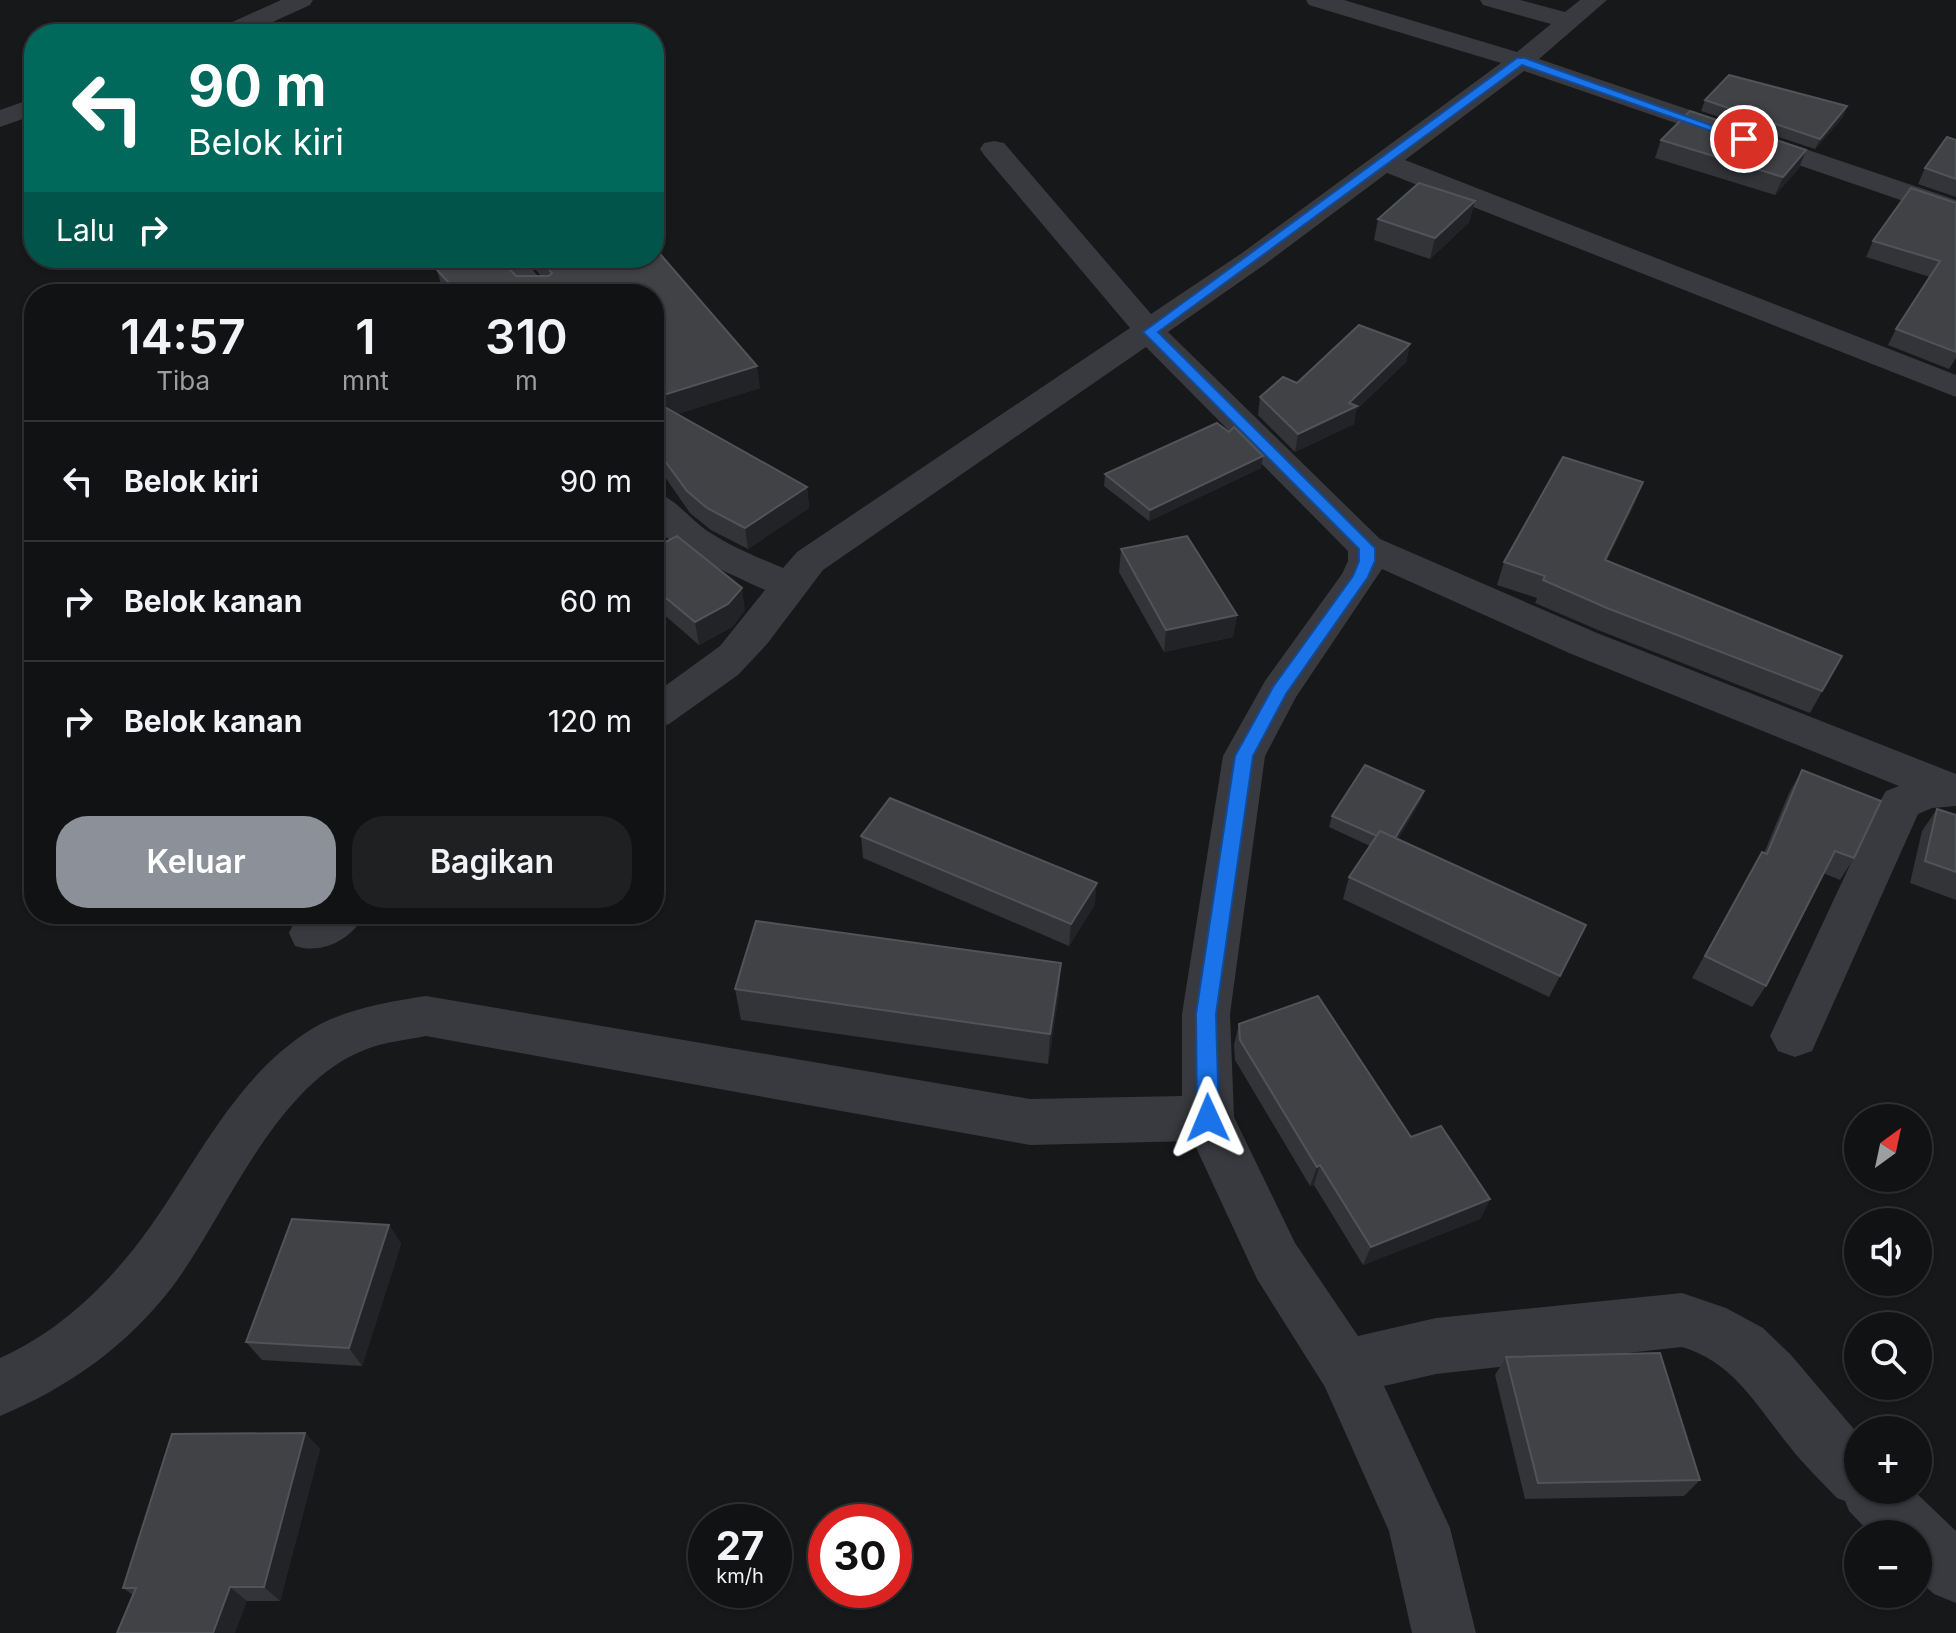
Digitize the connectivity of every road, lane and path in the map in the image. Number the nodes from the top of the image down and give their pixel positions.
1 (301, 0) edge
2 (1318, 0) edge
3 (1492, 0) edge
4 (1595, 0) edge
5 (1569, 21) junction
6 (255, 24) edge
7 (1521, 61) junction
8 (24, 110) edge
9 (0, 119) edge
10 (994, 149) dead end
11 (1384, 162) junction
12 (1956, 210) edge
13 (514, 268) edge
14 (529, 284) edge
15 (1150, 332) junction
16 (1956, 387) edge
17 (664, 515) edge
18 (1367, 548) junction
19 (786, 584) junction
20 (664, 708) edge
21 (1953, 790) edge
22 (1795, 1036) dead end
23 (1208, 1118) junction
24 (1345, 1367) junction
25 (1, 1388) edge
26 (1844, 1462) edge
27 (1884, 1504) edge
28 (1900, 1520) edge
29 (1932, 1550) edge
30 (1956, 1572) edge
31 (1444, 1633) edge

1 - 6 street
2 - 7 street
3 - 5 street
4 - 5 street
5 - 7 street
7 - 11 street
7 - 12 street
8 - 9 street
10 - 15 street
11 - 15 street
11 - 16 street
13 - 14 street
15 - 18 street
15 - 19 street
17 - 19 street
18 - 21 street
18 - 23 street
19 - 20 street
21 - 22 street
23 - 24 street
23 - 25 street
24 - 26 street
24 - 31 street
27 - 28 street
29 - 30 street

